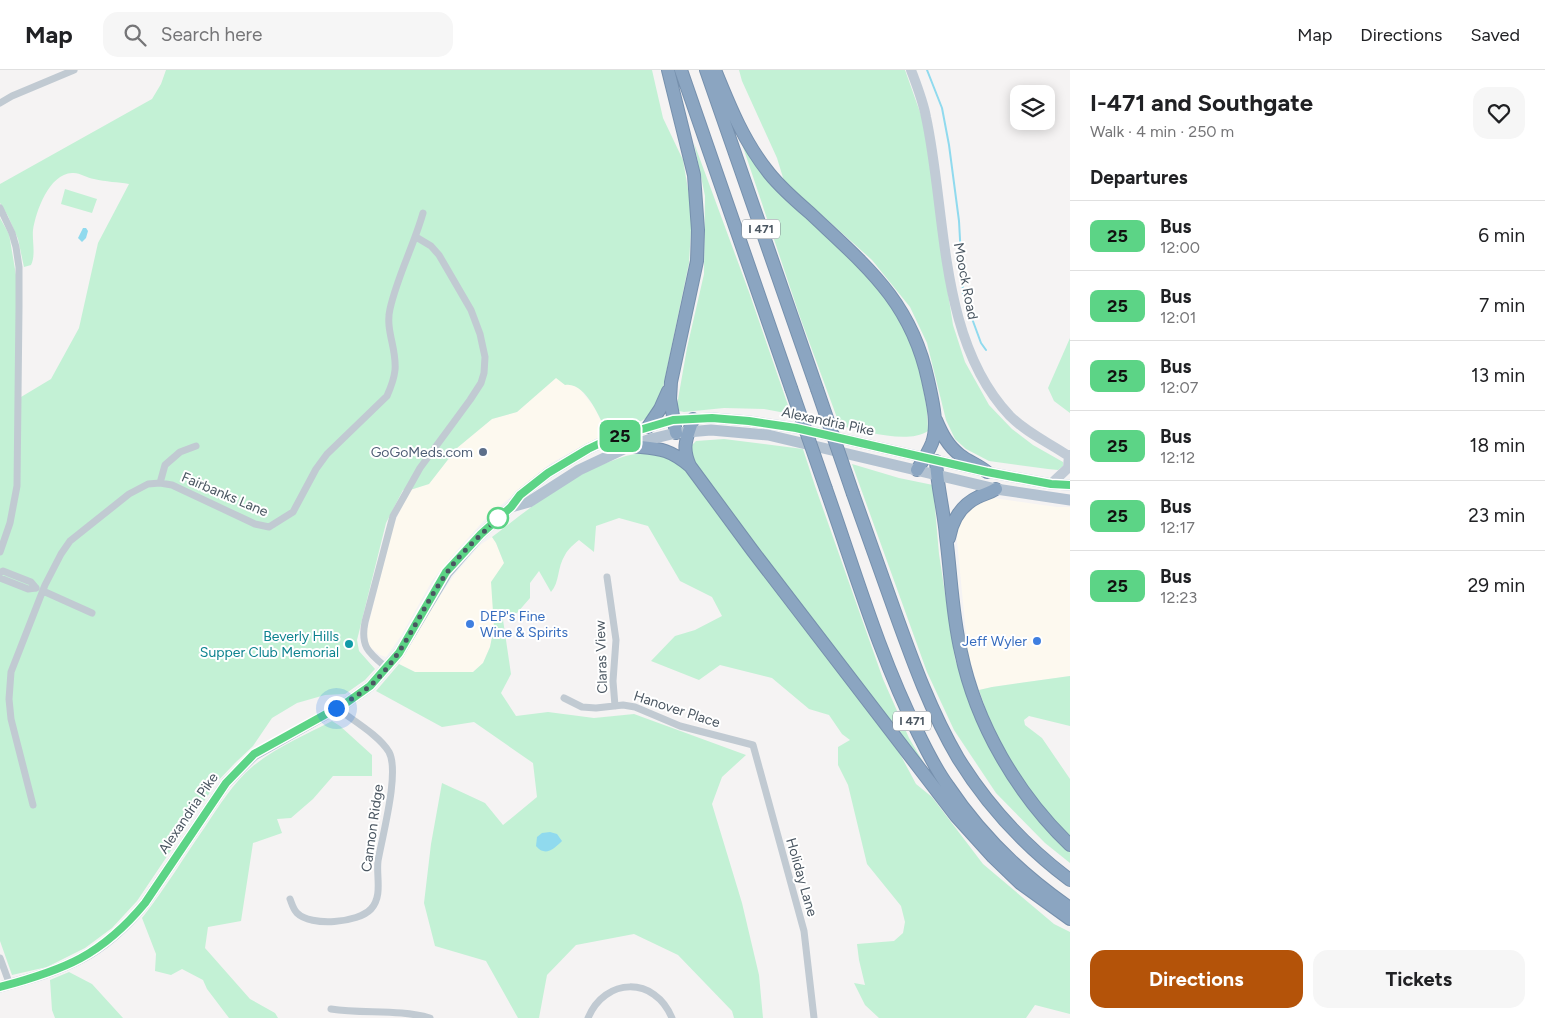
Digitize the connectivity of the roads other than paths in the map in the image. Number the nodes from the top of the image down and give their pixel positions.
1 (74, 70) edge
2 (668, 70) edge
3 (681, 70) edge
4 (706, 70) edge
5 (715, 70) edge
6 (911, 70) edge
7 (0, 103) edge
8 (0, 208) edge
9 (423, 213) dead end
10 (416, 237) junction
11 (671, 382) junction
12 (934, 417) junction
13 (693, 419) junction
14 (673, 420) junction
15 (648, 427) junction
16 (682, 433) junction
17 (196, 446) dead end
18 (630, 446) junction
19 (1070, 456) edge
20 (930, 459) junction
21 (690, 466) junction
22 (917, 470) junction
23 (987, 472) junction
24 (937, 475) junction
25 (160, 483) junction
26 (1051, 484) junction
27 (1070, 486) edge
28 (996, 489) junction
29 (1070, 500) edge
30 (511, 507) junction
31 (948, 548) junction
32 (0, 552) edge
33 (0, 573) edge
34 (607, 577) dead end
35 (0, 578) edge
36 (43, 591) junction
37 (92, 613) dead end
38 (387, 668) junction
39 (564, 698) dead end
40 (615, 706) junction
41 (336, 708) junction
42 (753, 745) joint
43 (32, 805) dead end
44 (1070, 844) edge
45 (1070, 880) edge
46 (290, 899) dead end
47 (1070, 908) edge
48 (1070, 919) edge
49 (0, 958) edge
50 (5, 986) edge
51 (331, 1009) dead end
52 (430, 1018) edge
53 (588, 1018) edge
54 (672, 1018) edge
55 (814, 1018) edge

1 - 7 street
2 - 11 highway
3 - 47 highway, I 471, bridge
4 - 45 highway, I 471, bridge
5 - 12 highway
6 - 19 main road, Moock Road
8 - 32 street
9 - 10 street, Fairbanks Lane
10 - 25 street, Fairbanks Lane
10 - 38 street
11 - 14 highway
11 - 15 highway
12 - 20 highway
12 - 23 highway
13 - 14 main road, Alexandria Pike
13 - 16 highway
13 - 20 main road, Alexandria Pike
14 - 15 main road, Alexandria Pike
14 - 16 highway
15 - 30 main road, Alexandria Pike
16 - 18 main road, Alexandria Pike
16 - 21 highway
16 - 22 main road, Alexandria Pike
17 - 25 street
18 - 21 highway
18 - 30 main road, Alexandria Pike
19 - 26 main road
20 - 22 highway
20 - 23 main road, Alexandria Pike
20 - 24 highway
21 - 48 highway
22 - 24 main road, Alexandria Pike
23 - 26 main road, Alexandria Pike
24 - 28 main road, Alexandria Pike
24 - 31 highway
25 - 36 street, Fairbanks Lane
26 - 27 main road, Alexandria Pike
28 - 29 main road, Alexandria Pike
28 - 31 highway
30 - 38 main road, Alexandria Pike
31 - 44 highway
33 - 35 street
34 - 40 street, Claras View
36 - 37 street
36 - 43 street, Fairbanks Lane
38 - 41 main road, Alexandria Pike
39 - 40 street, Hanover Place
40 - 42 street, Hanover Place
41 - 46 street, Cannon Ridge
41 - 50 main road, Alexandria Pike
42 - 55 street, Holiday Lane
49 - 50 street
51 - 52 street
53 - 54 street

